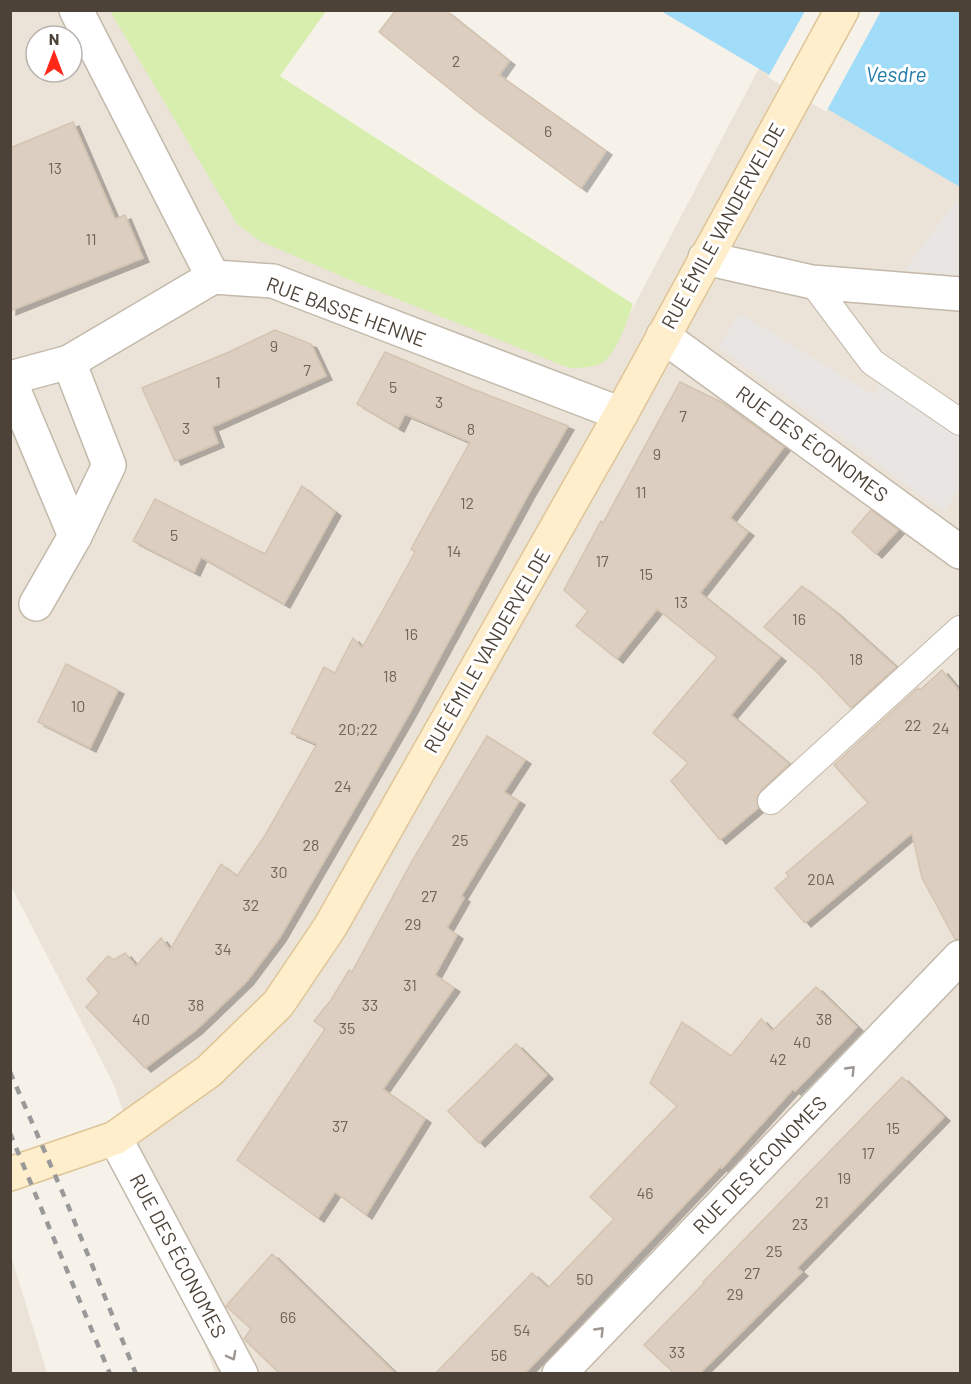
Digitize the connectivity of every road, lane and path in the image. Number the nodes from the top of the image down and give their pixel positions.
1 (76, 10) edge
2 (842, 10) edge
3 (705, 258) junction
4 (213, 277) junction
5 (812, 282) junction
6 (960, 294) edge
7 (663, 336) junction
8 (69, 362) junction
9 (10, 380) edge
10 (621, 414) junction
11 (960, 422) edge
12 (75, 536) junction
13 (959, 549) edge
14 (36, 604) dead end
15 (960, 629) edge
16 (771, 801) dead end
17 (960, 957) edge
18 (115, 1138) junction
19 (10, 1174) edge
20 (241, 1374) edge
21 (559, 1374) edge

1 - 4 street
2 - 3 main road, RUE ÉMILE VANDERVELDE
3 - 5 street
3 - 7 main road, RUE ÉMILE VANDERVELDE
4 - 8 street
4 - 10 street, RUE BASSE HENNE
5 - 6 street
5 - 11 lane
7 - 10 main road, RUE ÉMILE VANDERVELDE
7 - 13 street, RUE DES ÉCONOMES
8 - 9 street
8 - 12 street
9 - 12 street
10 - 18 main road, RUE ÉMILE VANDERVELDE
12 - 14 street
15 - 16 lane
21 -> 17 street, RUE DES ÉCONOMES
18 - 19 main road, RUE ÉMILE VANDERVELDE
18 -> 20 street, RUE DES ÉCONOMES

